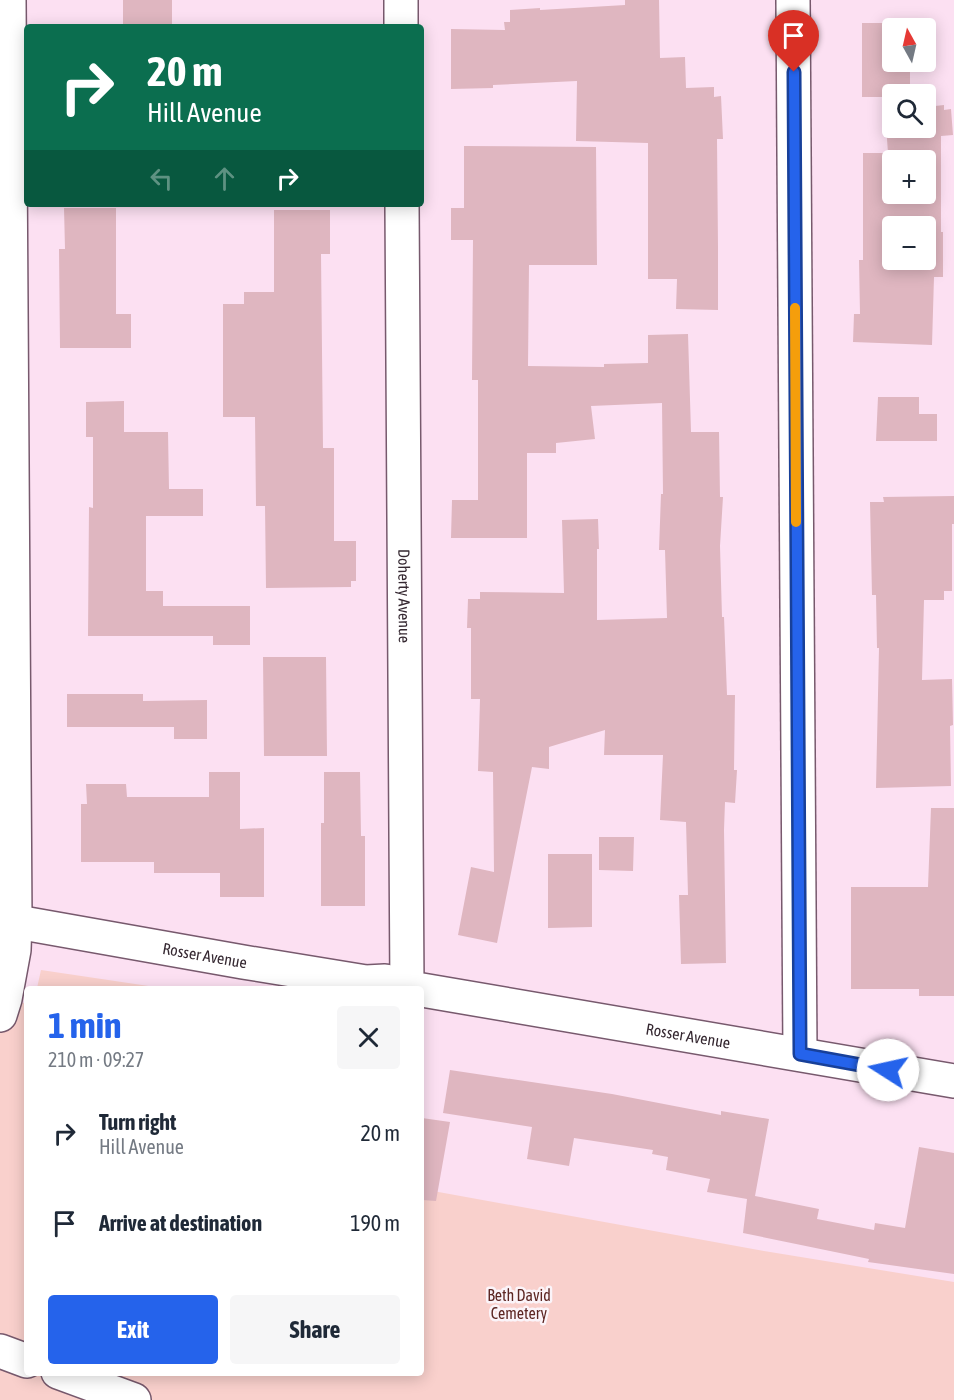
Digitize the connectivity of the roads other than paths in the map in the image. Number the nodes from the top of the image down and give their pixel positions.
1 (9, 0) edge
2 (401, 0) edge
3 (793, 0) edge
4 (401, 24) edge
5 (402, 207) edge
6 (7, 920) edge
7 (402, 986) edge
8 (409, 986) edge
9 (424, 990) edge
10 (0, 1015) edge
11 (800, 1054) junction
12 (954, 1081) edge
13 (0, 1351) edge
14 (24, 1360) edge
15 (69, 1376) edge
16 (134, 1400) edge

1 - 6 street
2 - 4 street
3 - 11 street
5 - 8 street, Doherty Avenue
6 - 7 street, Rosser Avenue
6 - 10 street
9 - 11 street, Rosser Avenue
11 - 12 street, Rosser Avenue
13 - 14 street
15 - 16 street

